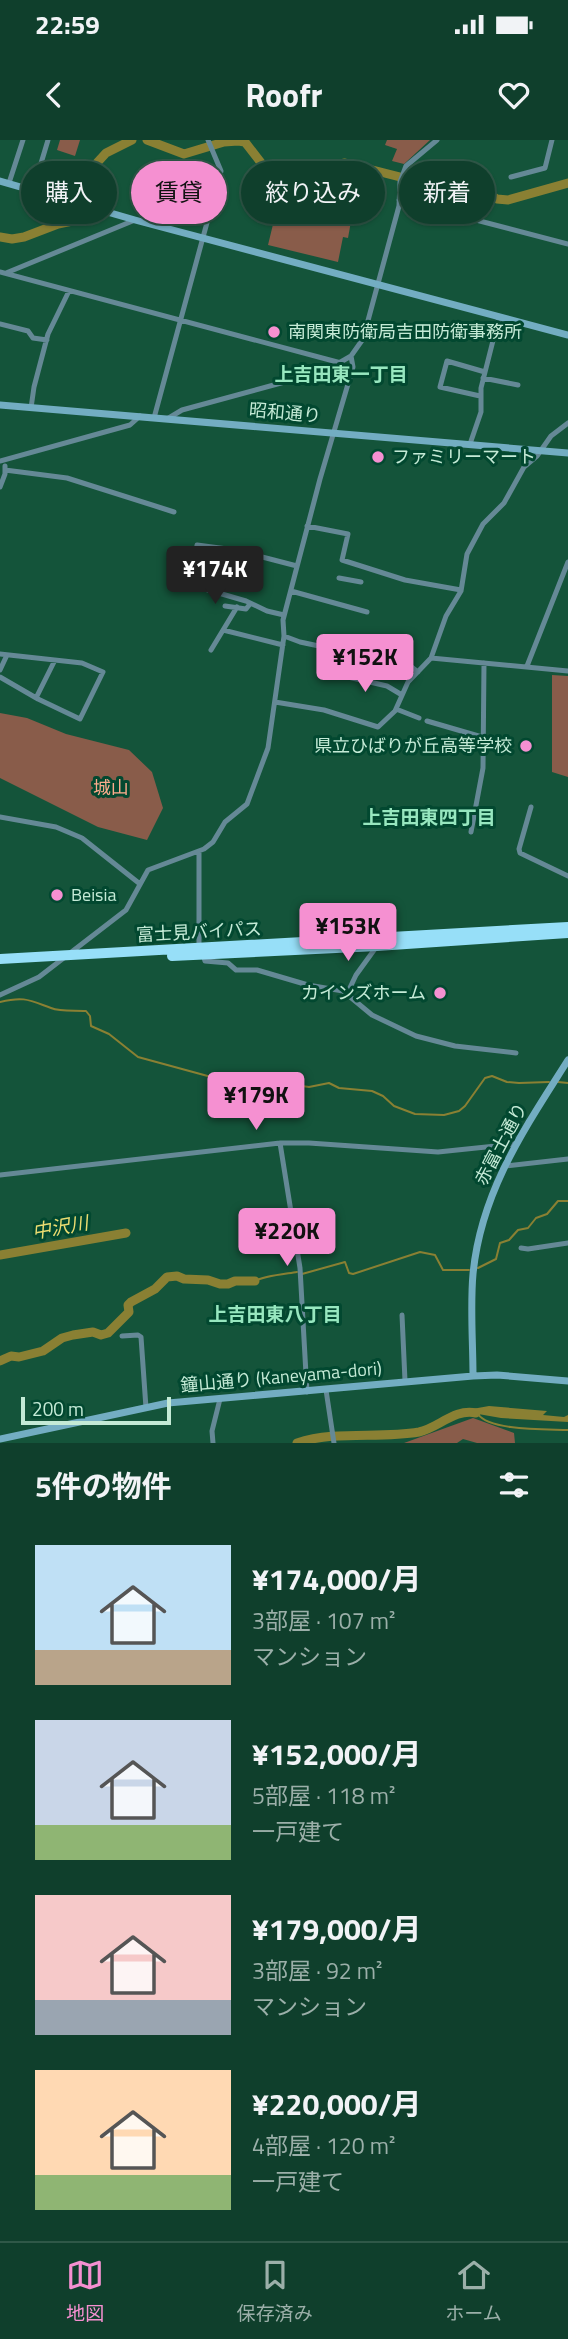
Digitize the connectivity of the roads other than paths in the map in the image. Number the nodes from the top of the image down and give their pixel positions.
1 (23, 140) edge
2 (48, 140) edge
3 (208, 140) edge
4 (436, 140) edge
5 (552, 140) edge
6 (42, 161) edge
7 (412, 161) edge
8 (511, 177) dead end
9 (0, 181) edge
10 (9, 183) junction
11 (21, 186) edge
12 (399, 200) edge
13 (131, 222) edge
14 (151, 224) edge
15 (491, 224) edge
16 (205, 237) junction
17 (568, 244) edge
18 (3, 272) edge
19 (378, 285) junction
20 (69, 291) junction
21 (499, 317) junction
22 (181, 321) junction
23 (0, 324) edge
24 (568, 335) edge
25 (47, 340) junction
26 (351, 356) junction
27 (341, 363) junction
28 (484, 375) junction
29 (518, 385) dead end
30 (480, 396) junction
31 (0, 405) edge
32 (31, 408) junction
33 (140, 416) junction
34 (154, 418) junction
35 (167, 419) junction
36 (568, 423) edge
37 (334, 433) junction
38 (470, 444) junction
39 (541, 450) junction
40 (568, 453) edge
41 (2, 460) edge
42 (5, 470) junction
43 (0, 487) edge
44 (174, 512) dead end
45 (307, 526) junction
46 (235, 550) junction
47 (568, 562) edge
48 (355, 564) junction
49 (194, 566) junction
50 (297, 566) junction
51 (339, 578) dead end
52 (351, 579) junction
53 (361, 583) dead end
54 (461, 590) junction
55 (290, 591) junction
56 (250, 604) junction
57 (225, 606) dead end
58 (237, 607) junction
59 (367, 612) dead end
60 (284, 615) junction
61 (223, 630) junction
62 (284, 636) junction
63 (283, 645) junction
64 (211, 650) dead end
65 (0, 654) edge
66 (7, 655) junction
67 (431, 658) junction
68 (55, 660) junction
69 (484, 663) junction
70 (527, 666) junction
71 (0, 670) edge
72 (568, 671) edge
73 (418, 672) junction
74 (335, 674) dead end
75 (0, 677) edge
76 (402, 695) junction
77 (36, 698) junction
78 (275, 702) junction
79 (396, 709) junction
80 (419, 718) dead end
81 (427, 721) dead end
82 (482, 737) junction
83 (531, 807) dead end
84 (0, 817) edge
85 (471, 832) dead end
86 (199, 851) junction
87 (568, 876) edge
88 (140, 884) junction
89 (568, 927) edge
90 (568, 933) edge
91 (376, 946) junction
92 (201, 951) junction
93 (67, 958) junction
94 (0, 959) edge
95 (0, 965) edge
96 (347, 994) junction
97 (0, 995) edge
98 (516, 1054) dead end
99 (568, 1060) edge
100 (280, 1143) junction
101 (515, 1144) junction
102 (568, 1159) edge
103 (505, 1166) junction
104 (0, 1175) edge
105 (568, 1242) edge
106 (521, 1248) dead end
107 (402, 1315) dead end
108 (122, 1336) dead end
109 (473, 1376) junction
110 (405, 1381) junction
111 (568, 1381) edge
112 (326, 1390) junction
113 (307, 1392) junction
114 (220, 1399) junction
115 (146, 1408) junction
116 (1, 1439) edge
117 (213, 1443) edge
118 (334, 1443) edge

1 - 10 street
2 - 6 street
3 - 16 street
4 - 7 street
5 - 8 street
9 - 10 street
10 - 11 street
12 - 19 street
13 - 18 street
14 - 16 street
15 - 17 street
16 - 19 street
16 - 22 street
18 - 20 street
19 - 21 street
19 - 26 street
20 - 22 street
20 - 25 street
21 - 24 street
21 - 28 street
22 - 27 street
22 - 34 street
23 - 25 street
25 - 32 street
26 - 27 street
26 - 37 street
27 - 35 street
28 - 29 street
28 - 30 street
28 - 30 street
30 - 38 street
31 - 32 street, 昭和通り
32 - 33 street, 昭和通り
33 - 34 street, 昭和通り
33 - 41 street
34 - 35 street, 昭和通り
35 - 37 street, 昭和通り
36 - 39 street
37 - 38 street, 昭和通り
37 - 45 street
38 - 39 street, 昭和通り
39 - 40 street, 昭和通り
39 - 54 street
41 - 42 street
42 - 43 street
42 - 44 street
45 - 48 street
45 - 50 street
46 - 49 street
46 - 49 street
46 - 50 street
47 - 70 street
48 - 52 street
48 - 54 street
49 - 56 street
50 - 55 street
51 - 52 street
52 - 53 street
54 - 67 street
55 - 59 street
55 - 60 street
56 - 58 street
56 - 60 street
57 - 58 street
58 - 61 street
60 - 62 street
61 - 63 street
61 - 64 street
62 - 63 street
62 - 73 street
63 - 78 street
65 - 66 street
66 - 68 street
66 - 71 street
67 - 69 street
67 - 73 street
68 - 77 street
68 - 77 street
69 - 70 street
69 - 82 street
70 - 72 street
73 - 76 street
74 - 76 street
75 - 77 street
76 - 79 street
78 - 79 street
78 - 86 street
79 - 80 street
81 - 82 street
82 - 85 street
83 - 87 street
84 - 88 street
86 - 88 street
86 - 92 street
88 - 93 street
89 - 92 highway, 富士見バイパス
90 - 91 highway, 富士見バイパス
91 - 92 highway, 富士見バイパス
91 - 96 street
92 - 93 highway, 富士見バイパス
92 - 96 street
93 - 94 highway, 富士見バイパス
93 - 95 highway, 富士見バイパス
93 - 97 street
96 - 98 street
99 - 101 street, 赤富士通り
100 - 101 street
100 - 104 street
100 - 113 street
101 - 103 street, 赤富士通り
102 - 103 street
103 - 109 street, 赤富士通り
105 - 106 street
107 - 110 street
108 - 115 street
109 - 110 street, 鐘山通り (Kaneyama-dori)
109 - 111 street, 鐘山通り (Kaneyama-dori)
110 - 112 street, 鐘山通り (Kaneyama-dori)
112 - 113 street, 鐘山通り (Kaneyama-dori)
112 - 118 street
113 - 114 street, 鐘山通り (Kaneyama-dori)
114 - 115 street, 鐘山通り (Kaneyama-dori)
114 - 117 street
115 - 116 street, 鐘山通り (Kaneyama-dori)

